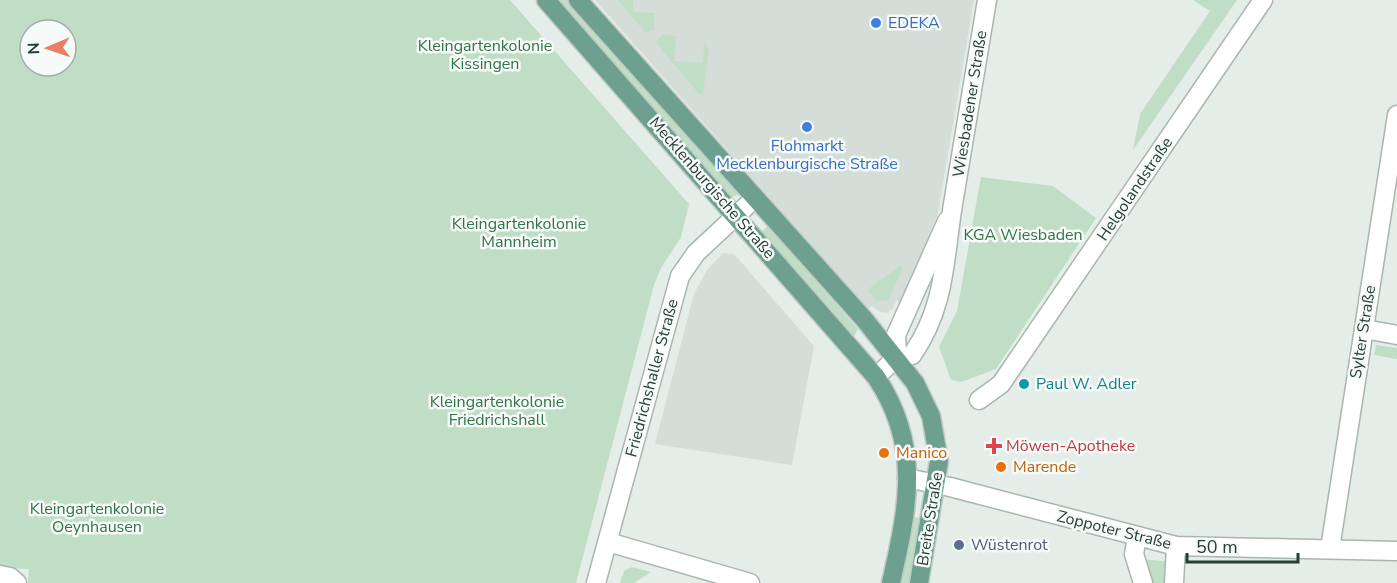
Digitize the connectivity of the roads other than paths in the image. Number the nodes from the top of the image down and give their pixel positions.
1 (546, 0) edge
2 (578, 0) edge
3 (987, 0) edge
4 (1263, 0) edge
5 (1397, 115) edge
6 (1394, 147) edge
7 (754, 199) junction
8 (952, 208) junction
9 (736, 215) junction
10 (1364, 329) junction
11 (1397, 335) edge
12 (897, 357) junction
13 (876, 377) junction
14 (979, 400) dead end
15 (908, 478) junction
16 (936, 484) junction
17 (1137, 537) junction
18 (608, 542) junction
19 (1176, 546) junction
20 (1329, 549) junction
21 (1397, 551) edge
22 (0, 575) edge
23 (18, 583) edge
24 (596, 583) edge
25 (750, 583) edge
26 (891, 583) edge
27 (919, 583) edge
28 (1143, 583) edge
29 (1174, 583) edge

1 - 9 main road, Mecklenburgische Straße
2 - 7 main road, Mecklenburgische Straße
3 - 8 street, Wiesbadener Straße
4 - 14 street, Helgolandstraße
5 - 6 street, Sylter Straße
6 - 10 street, Sylter Straße
7 - 9 street, Friedrichshaller Straße
7 - 12 main road, Mecklenburgische Straße
8 - 12 street, Wiesbadener Straße
8 - 12 street, Wiesbadener Straße
9 - 13 main road, Mecklenburgische Straße
9 - 18 street, Friedrichshaller Straße
10 - 11 street
10 - 20 street, Sylter Straße
12 - 13 street, Wiesbadener Straße
12 - 16 main road, Breite Straße
13 - 15 main road, Breite Straße
15 - 16 street, Zoppoter Straße
15 - 26 main road, Breite Straße
16 - 17 street, Zoppoter Straße
16 - 27 main road, Breite Straße
17 - 19 street, Zoppoter Straße
17 - 28 street
18 - 24 street, Friedrichshaller Straße
18 - 25 street
19 - 20 street, Zoppoter Straße
19 - 29 street
20 - 21 street, Zoppoter Straße
22 - 23 street

